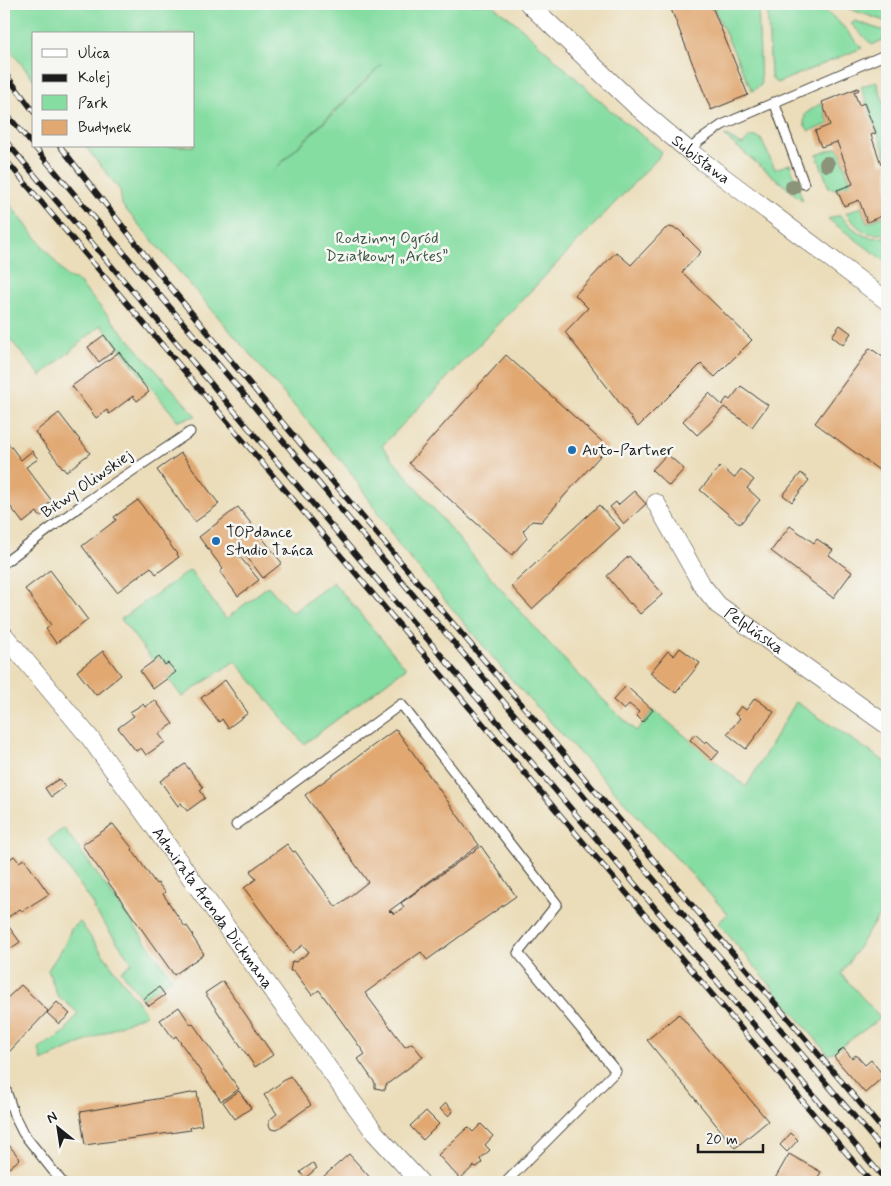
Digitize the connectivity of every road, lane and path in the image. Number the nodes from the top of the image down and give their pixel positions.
1 (529, 4) edge
2 (887, 54) edge
3 (774, 102) junction
4 (689, 151) junction
5 (804, 184) dead end
6 (887, 301) edge
7 (190, 432) dead end
8 (656, 503) dead end
9 (4, 563) edge
10 (4, 635) edge
11 (887, 725) edge
12 (236, 825) dead end
13 (4, 1088) edge
14 (62, 1182) edge
15 (420, 1182) edge
16 (506, 1182) edge

1 - 4 street, Subisława
2 - 3 lane
3 - 4 lane
3 - 5 lane
4 - 6 street, Subisława
7 - 9 lane, Bitwy Oliwskiej
8 - 11 street, Pelplińska
10 - 15 street, Admirała Arenda Dickmana
12 - 16 lane
13 - 14 lane

